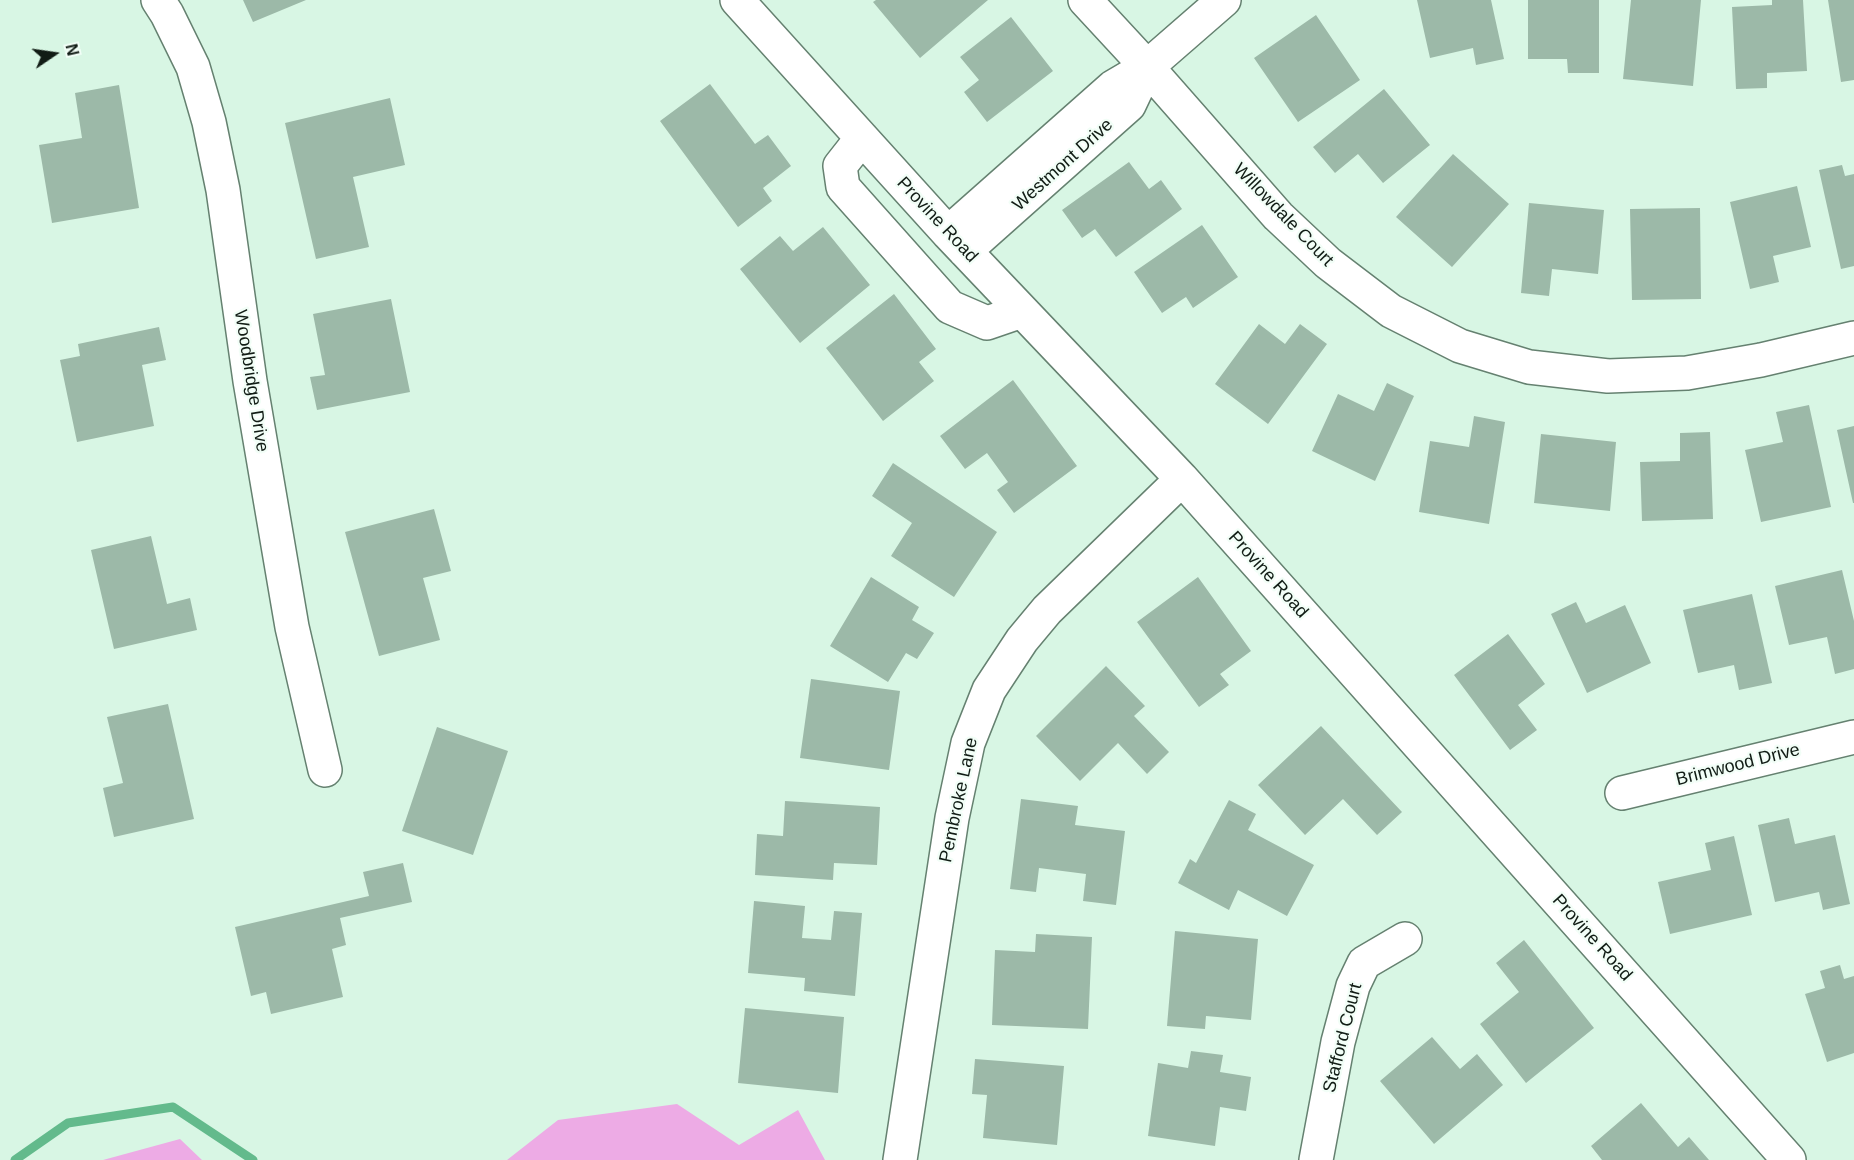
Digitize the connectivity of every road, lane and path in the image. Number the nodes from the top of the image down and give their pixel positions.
1 (158, 0) edge
2 (737, 0) edge
3 (1085, 0) edge
4 (1224, 0) edge
5 (1148, 67) junction
6 (862, 138) junction
7 (956, 242) junction
8 (1022, 311) junction
9 (1854, 338) edge
10 (1182, 479) junction
11 (1854, 737) edge
12 (325, 770) dead end
13 (1622, 793) dead end
14 (1405, 939) dead end
15 (900, 1160) edge
16 (1316, 1160) edge
17 (1789, 1160) edge

1 - 12 street, Woodbridge Drive
2 - 6 street, Provine Road
3 - 5 street, Willowdale Court
4 - 5 street, Westmont Drive
5 - 7 street, Westmont Drive
5 - 9 street, Willowdale Court
6 - 7 street, Provine Road
6 - 8 street
7 - 8 street, Provine Road
8 - 10 street, Provine Road
10 - 15 street, Pembroke Lane
10 - 17 street, Provine Road
11 - 13 street, Brimwood Drive
14 - 16 street, Stafford Court

